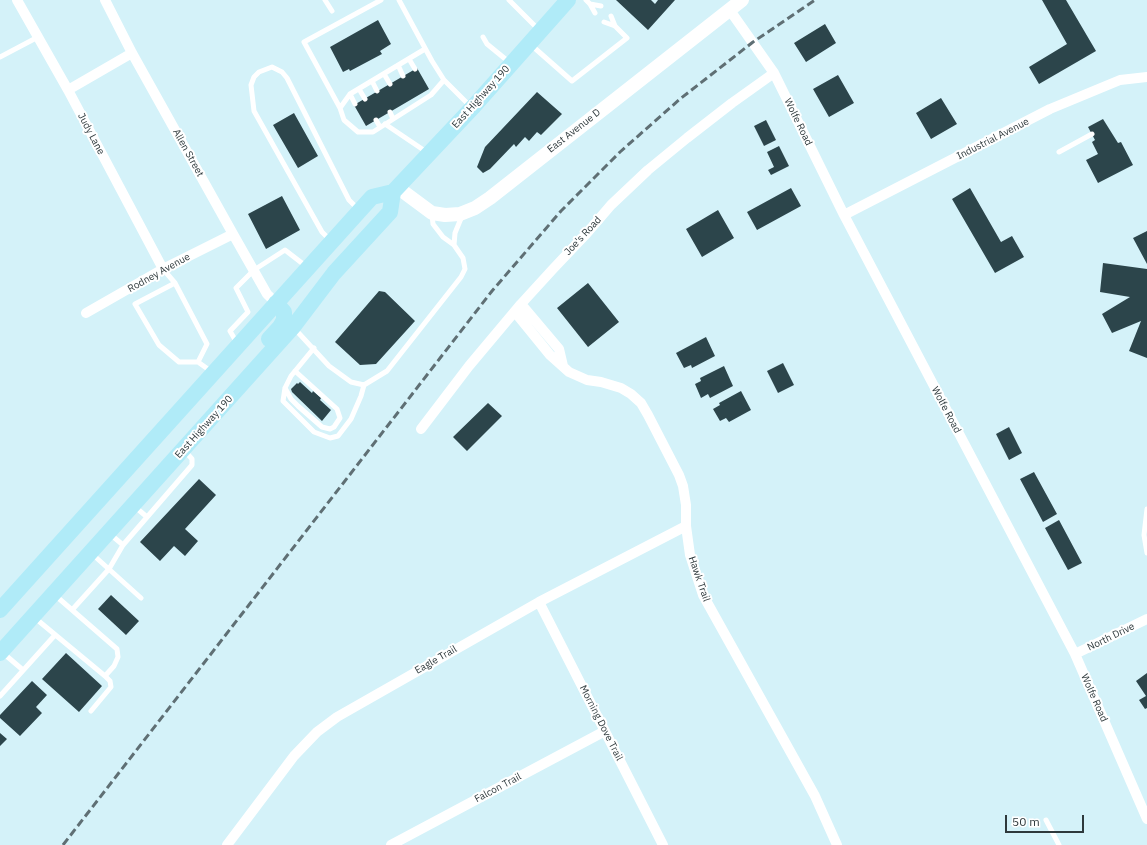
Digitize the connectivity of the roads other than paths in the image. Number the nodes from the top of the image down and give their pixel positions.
1 (17, 0) edge
2 (105, 0) edge
3 (325, 0) edge
4 (381, 0) edge
5 (399, 0) edge
6 (508, 0) edge
7 (568, 0) edge
8 (742, 0) edge
9 (588, 2) edge
10 (601, 6) dead end
11 (730, 9) junction
12 (332, 11) dead end
13 (595, 13) dead end
14 (611, 16) dead end
15 (604, 22) dead end
16 (615, 26) junction
17 (541, 31) junction
18 (38, 37) junction
19 (483, 37) dead end
20 (529, 44) junction
21 (425, 49) junction
22 (132, 53) junction
23 (0, 57) edge
24 (409, 58) junction
25 (511, 64) junction
26 (398, 65) junction
27 (414, 69) dead end
28 (774, 73) junction
29 (384, 74) junction
30 (403, 76) dead end
31 (1147, 77) edge
32 (444, 80) junction
33 (372, 81) junction
34 (390, 84) dead end
35 (358, 89) junction
36 (68, 90) junction
37 (377, 91) dead end
38 (350, 94) junction
39 (415, 97) dead end
40 (364, 99) dead end
41 (418, 103) junction
42 (356, 104) dead end
43 (402, 105) dead end
44 (340, 108) junction
45 (472, 108) junction
46 (405, 111) junction
47 (390, 112) dead end
48 (393, 119) junction
49 (376, 120) dead end
50 (385, 124) junction
51 (367, 125) dead end
52 (380, 127) junction
53 (371, 132) junction
54 (1092, 134) dead end
55 (1059, 152) dead end
56 (428, 154) junction
57 (395, 190) junction
58 (359, 211) junction
59 (432, 213) junction
60 (463, 213) junction
61 (844, 215) junction
62 (233, 234) junction
63 (332, 241) junction
64 (454, 245) junction
65 (308, 267) junction
66 (163, 269) junction
67 (254, 270) junction
68 (175, 283) junction
69 (276, 303) junction
70 (521, 304) junction
71 (514, 312) junction
72 (86, 313) dead end
73 (293, 327) junction
74 (238, 345) junction
75 (314, 348) junction
76 (198, 362) junction
77 (563, 366) junction
78 (295, 371) junction
79 (213, 373) junction
80 (364, 385) junction
81 (285, 388) junction
82 (208, 422) junction
83 (421, 429) dead end
84 (183, 449) junction
85 (133, 505) junction
86 (1147, 510) edge
87 (147, 518) junction
88 (686, 526) junction
89 (108, 532) junction
90 (123, 545) junction
91 (91, 552) junction
92 (1147, 553) edge
93 (109, 569) junction
94 (53, 594) junction
95 (141, 598) dead end
96 (539, 602) junction
97 (0, 610) edge
98 (72, 610) junction
99 (33, 616) junction
100 (1147, 619) edge
101 (55, 634) junction
102 (1, 652) edge
103 (1075, 654) junction
104 (23, 670) junction
105 (105, 676) junction
106 (0, 696) edge
107 (91, 711) dead end
108 (605, 732) junction
109 (1147, 819) edge
110 (1046, 820) dead end
111 (227, 845) edge
112 (391, 845) edge
113 (663, 845) edge
114 (837, 845) edge
115 (1059, 845) edge

1 - 18 street, Judy Lane
2 - 22 street, Allen Street
3 - 12 lane
4 - 44 lane
5 - 21 lane
6 - 17 lane
7 - 17 main road, East Highway 190
8 - 11 main road, East Avenue D
9 - 10 lane
9 - 13 lane
11 - 28 street, Wolfe Road
11 - 60 main road, East Avenue D
14 - 16 lane
15 - 16 lane
16 - 20 lane
17 - 20 main road, East Highway 190
18 - 23 lane
18 - 36 street, Judy Lane
19 - 25 lane
20 - 25 main road, East Highway 190
21 - 24 lane
21 - 32 lane
22 - 36 street
22 - 62 street, Allen Street
24 - 26 lane
24 - 27 lane
25 - 45 main road, East Highway 190
26 - 29 lane
26 - 30 lane
28 - 61 street, Wolfe Road
28 - 70 street, Joe's Road
29 - 33 lane
29 - 34 lane
31 - 61 street, Industrial Avenue
32 - 41 lane
32 - 45 lane
33 - 35 lane
33 - 37 lane
35 - 38 lane
35 - 40 lane
36 - 66 street, Judy Lane
38 - 42 lane
38 - 44 lane
39 - 41 lane
41 - 46 lane
43 - 46 lane
44 - 53 lane
45 - 56 main road, East Highway 190
46 - 48 lane
47 - 48 lane
48 - 50 lane
49 - 52 lane
50 - 52 lane
50 - 56 lane
51 - 53 lane
52 - 53 lane
54 - 55 lane
56 - 57 main road, East Highway 190
57 - 58 main road
57 - 59 main road
57 - 73 main road, East Highway 190
58 - 63 main road
58 - 63 lane
59 - 60 main road, East Avenue D
59 - 64 lane
60 - 64 lane
61 - 103 street, Wolfe Road
62 - 66 street, Rodney Avenue
62 - 67 street, Allen Street
63 - 65 main road
64 - 80 lane
65 - 67 lane
65 - 69 main road
66 - 68 lane
66 - 72 street, Rodney Avenue
67 - 69 street, Allen Street
67 - 74 lane
68 - 76 lane
68 - 76 lane
69 - 74 main road
69 - 82 main road
70 - 71 street, Joe's Road
70 - 77 street
71 - 77 street, Hawk Trail
71 - 83 street, Joe's Road
73 - 75 lane
73 - 82 main road, East Highway 190
74 - 79 main road
75 - 78 lane
75 - 80 lane
76 - 79 lane
77 - 88 street, Hawk Trail
78 - 81 lane
78 - 81 lane
79 - 97 main road
80 - 81 lane
82 - 84 main road, East Highway 190
84 - 85 main road, East Highway 190
84 - 87 lane
85 - 87 lane
85 - 89 main road, East Highway 190
86 - 92 lane
87 - 90 lane
88 - 96 street, Eagle Trail
88 - 114 street, Hawk Trail
89 - 90 lane
89 - 91 main road, East Highway 190
90 - 93 lane
91 - 93 lane
91 - 94 main road, East Highway 190
93 - 95 lane
93 - 98 lane
94 - 98 lane
94 - 99 main road, East Highway 190
96 - 108 street, Morning Dove Trail
96 - 111 street, Eagle Trail
98 - 105 lane
99 - 101 lane
99 - 102 main road, East Highway 190
100 - 103 street, North Drive
101 - 104 lane
101 - 105 lane
102 - 104 lane
103 - 109 street, Wolfe Road
104 - 106 lane
105 - 107 lane
108 - 112 street, Falcon Trail
108 - 113 street, Morning Dove Trail
110 - 115 lane

